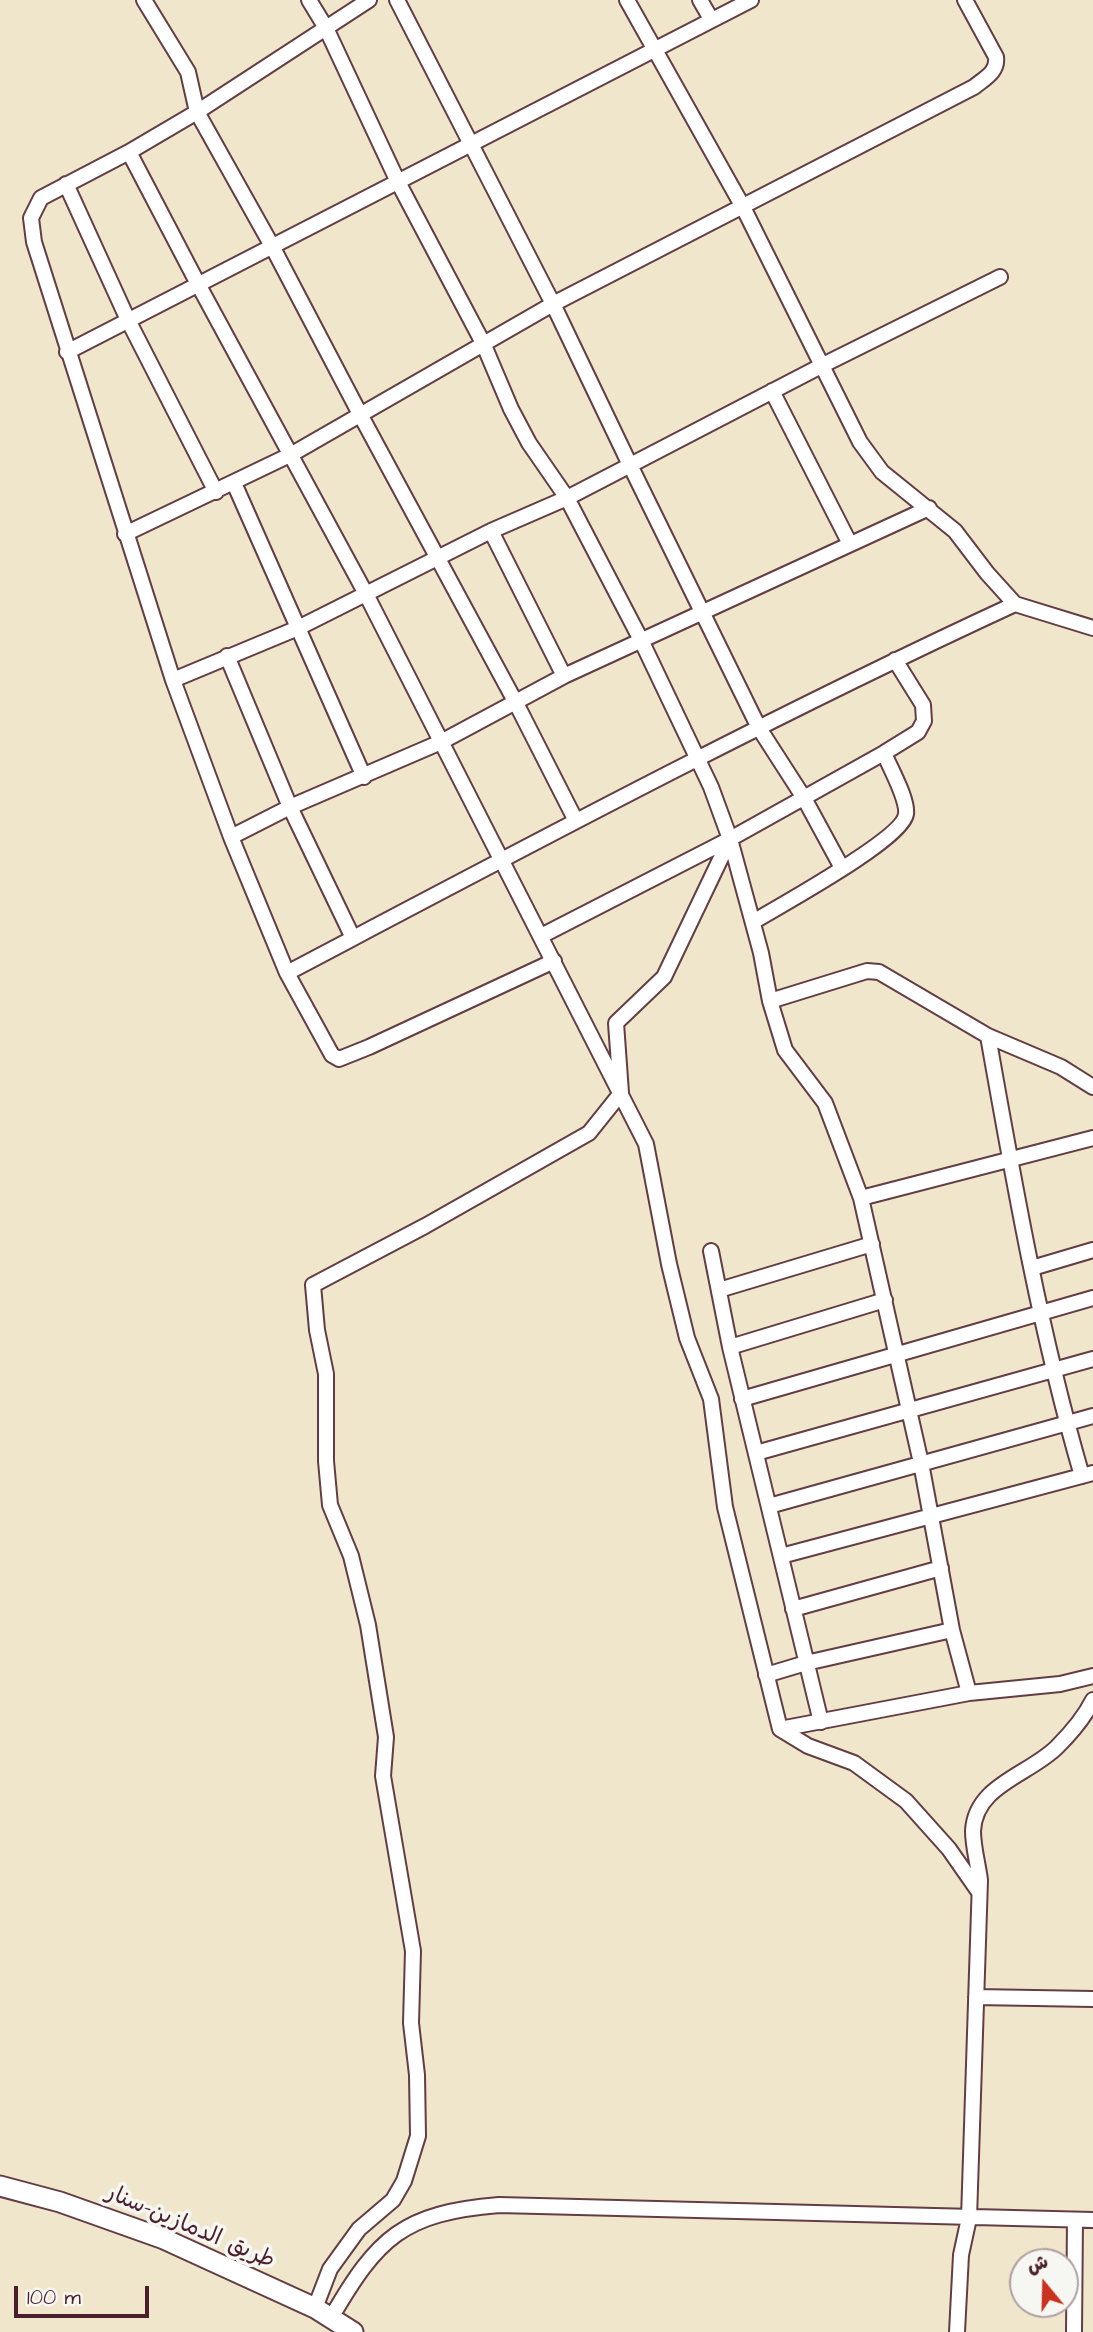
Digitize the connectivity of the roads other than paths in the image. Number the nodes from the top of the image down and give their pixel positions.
1 (144, 0) edge
2 (309, 0) edge
3 (369, 0) edge
4 (397, 0) edge
5 (627, 0) edge
6 (700, 0) edge
7 (751, 0) edge
8 (965, 0) edge
9 (711, 19) junction
10 (326, 28) junction
11 (653, 49) junction
12 (197, 112) junction
13 (472, 143) junction
14 (129, 152) junction
15 (398, 182) junction
16 (66, 184) junction
17 (743, 207) junction
18 (272, 246) junction
19 (1000, 277) dead end
20 (198, 284) junction
21 (553, 304) junction
22 (128, 320) junction
23 (483, 343) junction
24 (67, 352) junction
25 (821, 366) junction
26 (772, 391) junction
27 (360, 416) junction
28 (292, 454) junction
29 (630, 465) junction
30 (234, 483) junction
31 (216, 492) junction
32 (566, 498) junction
33 (929, 508) junction
34 (491, 531) junction
35 (125, 534) junction
36 (850, 544) junction
37 (437, 558) junction
38 (366, 594) junction
39 (1015, 604) junction
40 (701, 612) junction
41 (298, 628) junction
42 (1093, 628) edge
43 (641, 640) junction
44 (227, 656) junction
45 (895, 660) junction
46 (564, 676) junction
47 (173, 680) junction
48 (516, 703) junction
49 (759, 728) junction
50 (441, 742) junction
51 (884, 754) junction
52 (699, 759) junction
53 (364, 777) junction
54 (804, 798) junction
55 (290, 807) junction
56 (576, 821) junction
57 (231, 837) junction
58 (730, 839) junction
59 (503, 859) junction
60 (842, 868) junction
61 (753, 922) junction
62 (541, 936) junction
63 (353, 938) junction
64 (554, 961) junction
65 (287, 973) junction
66 (770, 1000) junction
67 (988, 1036) junction
68 (1093, 1087) edge
69 (621, 1093) junction
70 (1093, 1138) edge
71 (1010, 1161) junction
72 (861, 1198) junction
73 (872, 1244) junction
74 (1093, 1250) edge
75 (711, 1251) dead end
76 (1032, 1268) junction
77 (719, 1290) junction
78 (1093, 1298) edge
79 (885, 1300) junction
80 (1042, 1313) junction
81 (730, 1347) junction
82 (898, 1355) junction
83 (1093, 1359) edge
84 (1055, 1369) junction
85 (742, 1399) junction
86 (910, 1410) junction
87 (1093, 1416) edge
88 (1067, 1423) junction
89 (756, 1453) junction
90 (921, 1463) junction
91 (1088, 1474) edge
92 (769, 1506) junction
93 (930, 1517) junction
94 (781, 1556) junction
95 (941, 1568) junction
96 (793, 1609) junction
97 (952, 1630) junction
98 (806, 1663) junction
99 (766, 1675) junction
100 (1093, 1676) edge
101 (969, 1693) junction
102 (1093, 1700) edge
103 (821, 1722) junction
104 (780, 1729) junction
105 (979, 1892) junction
106 (976, 1997) junction
107 (1093, 1999) edge
108 (0, 2186) edge
109 (969, 2218) junction
110 (1075, 2220) junction
111 (1093, 2220) edge
112 (323, 2313) junction
113 (353, 2332) edge
114 (957, 2332) edge
115 (1074, 2332) edge

1 - 12 street
2 - 10 street
3 - 10 street
4 - 13 street
5 - 11 street
6 - 9 street
7 - 9 street
8 - 17 street
9 - 11 street
10 - 12 street
10 - 15 street
11 - 13 street
11 - 17 street
12 - 14 street
12 - 18 street
13 - 15 street
13 - 21 street
14 - 16 street
14 - 20 street
15 - 18 street
15 - 23 street
16 - 22 street
16 - 24 street
17 - 21 street
17 - 25 street
18 - 20 street
18 - 27 street
19 - 25 street
20 - 22 street
20 - 28 street
21 - 23 street
21 - 29 street
22 - 24 street
22 - 31 street
23 - 27 street
23 - 32 street
24 - 35 street
25 - 26 street
25 - 33 street
26 - 29 street
26 - 36 street
27 - 28 street
27 - 37 street
28 - 30 street
28 - 38 street
29 - 32 street
29 - 40 street
30 - 31 street
30 - 41 street
31 - 35 street
32 - 34 street
32 - 43 street
33 - 36 street
33 - 39 street
34 - 37 street
34 - 46 street
35 - 47 street
36 - 40 street
37 - 38 street
37 - 48 street
38 - 41 street
38 - 50 street
39 - 42 street
39 - 45 street
40 - 43 street
40 - 49 street
41 - 44 street
41 - 53 street
43 - 46 street
43 - 52 street
44 - 47 street
44 - 55 street
45 - 49 street
45 - 51 street
46 - 48 street
47 - 57 street
48 - 50 street
48 - 56 street
49 - 52 street
49 - 54 street
50 - 53 street
50 - 59 street
51 - 54 street
51 - 60 street
52 - 56 street
52 - 58 street
53 - 55 street
54 - 58 street
54 - 60 street
55 - 57 street
55 - 63 street
56 - 59 street
57 - 65 street
58 - 61 street
58 - 62 street
58 - 69 street
59 - 62 street
59 - 63 street
60 - 61 street
61 - 66 street
62 - 64 street
63 - 65 street
64 - 65 street
64 - 69 street
66 - 67 street
66 - 72 street
67 - 68 street
67 - 71 street
69 - 99 street
69 - 112 street
70 - 71 street
71 - 72 street
71 - 76 street
72 - 73 street
73 - 77 street
73 - 79 street
74 - 76 street
75 - 77 street
76 - 80 street
77 - 81 street
78 - 80 street
79 - 81 street
79 - 82 street
80 - 82 street
80 - 84 street
81 - 85 street
82 - 85 street
82 - 86 street
83 - 84 street
84 - 86 street
84 - 88 street
85 - 89 street
86 - 89 street
86 - 90 street
87 - 88 street
88 - 90 street
88 - 91 street
89 - 92 street
90 - 92 street
90 - 93 street
91 - 93 street
92 - 94 street
93 - 94 street
93 - 95 street
94 - 96 street
95 - 96 street
95 - 97 street
96 - 98 street
97 - 98 street
97 - 101 street
98 - 99 street
98 - 103 street
99 - 104 street
100 - 101 street
101 - 103 street
102 - 105 street
103 - 104 street
104 - 105 street
105 - 106 street
106 - 107 street
106 - 109 street
108 - 112 highway, طريق الدمازين-سنار
109 - 110 street
109 - 112 street
109 - 114 street
110 - 111 street
110 - 115 street
112 - 113 highway, طريق الدمازين-سنار

